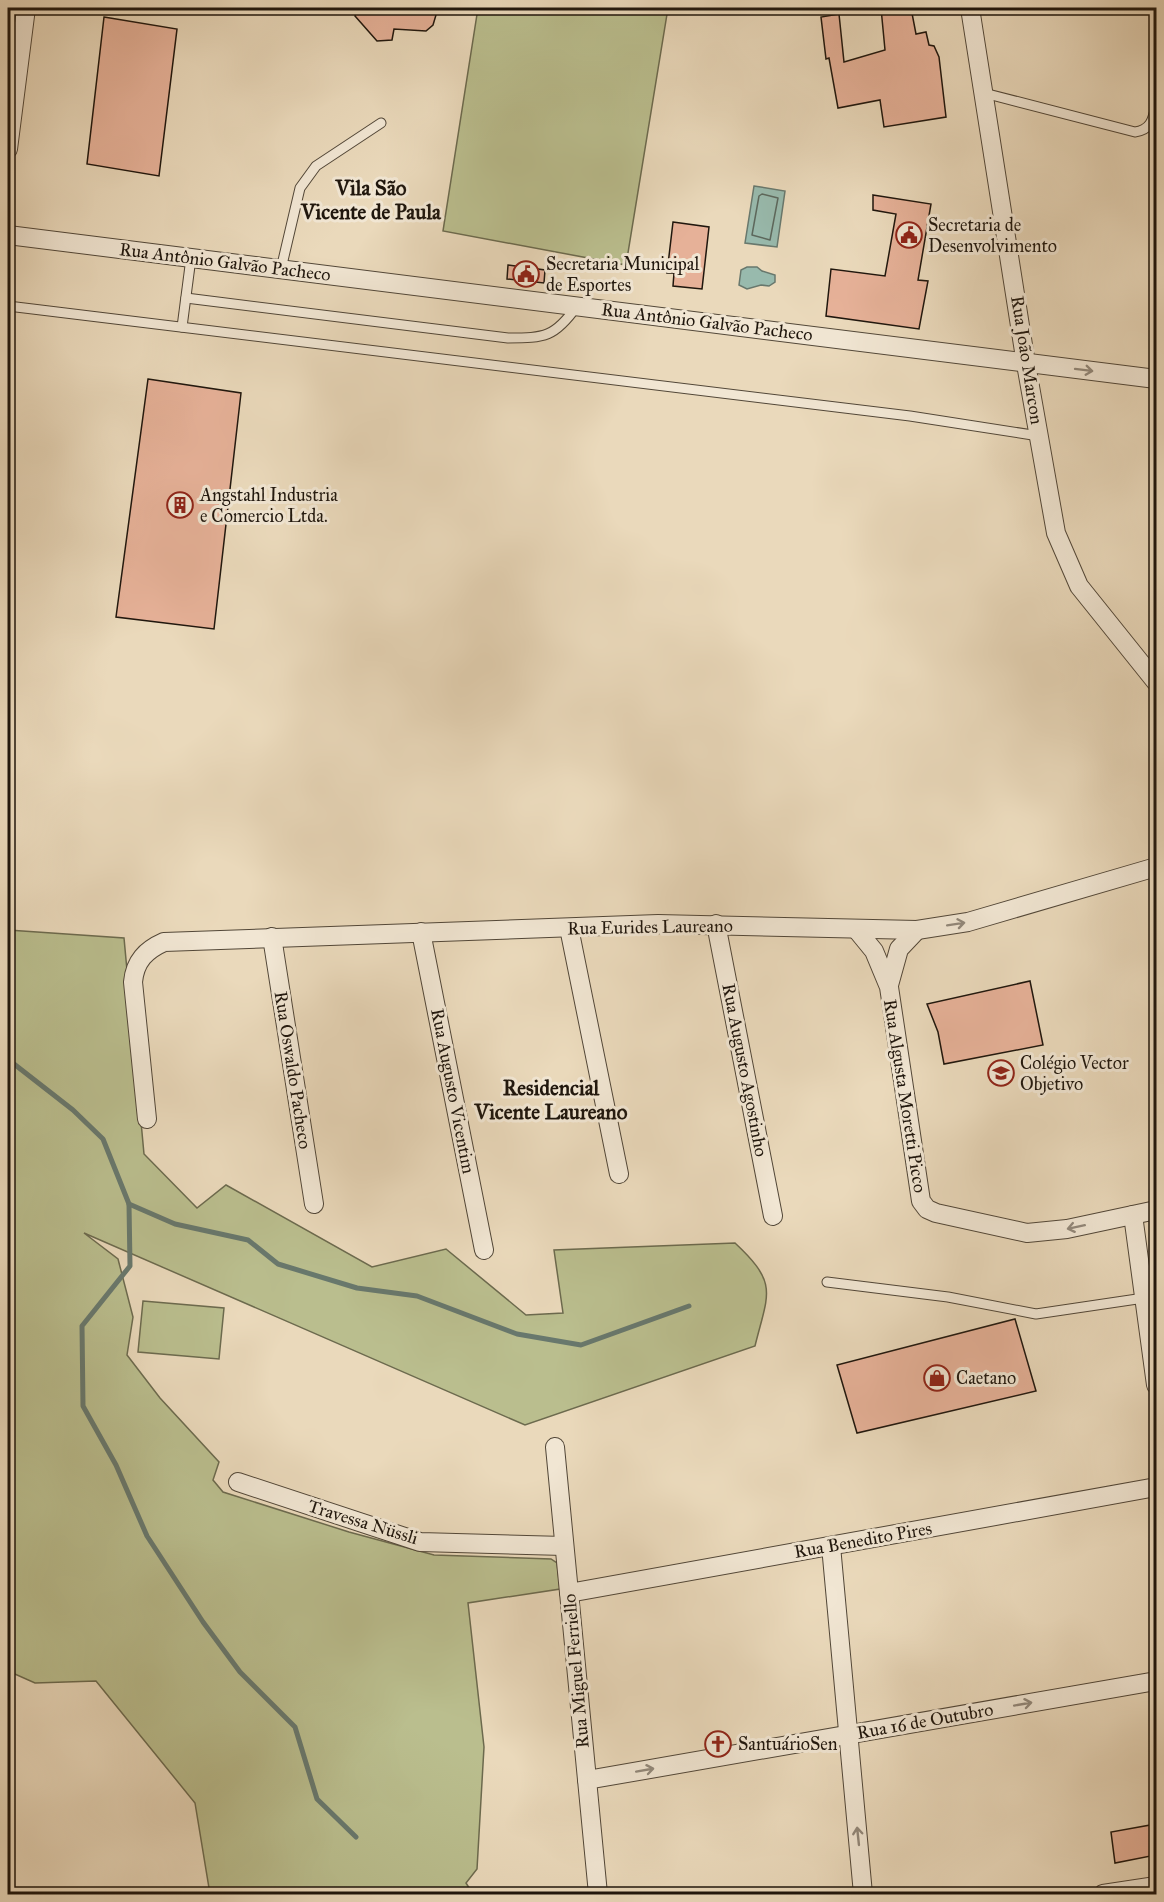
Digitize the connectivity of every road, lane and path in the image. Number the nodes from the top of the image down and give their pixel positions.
1 (26, 8) edge
2 (970, 8) edge
3 (984, 93) junction
4 (1156, 106) edge
5 (381, 123) dead end
6 (8, 149) edge
7 (8, 236) edge
8 (191, 258) junction
9 (281, 269) junction
10 (186, 298) junction
11 (8, 306) edge
12 (577, 306) junction
13 (183, 327) junction
14 (1026, 364) junction
15 (1156, 379) edge
16 (1039, 436) junction
17 (1156, 682) edge
18 (1156, 867) edge
19 (716, 924) junction
20 (569, 928) junction
21 (856, 929) junction
22 (917, 930) junction
23 (421, 932) junction
24 (272, 937) junction
25 (889, 987) junction
26 (147, 1119) dead end
27 (619, 1174) dead end
28 (314, 1204) dead end
29 (1156, 1210) edge
30 (1133, 1215) junction
31 (773, 1216) dead end
32 (484, 1250) dead end
33 (827, 1282) dead end
34 (1144, 1298) junction
35 (1156, 1385) edge
36 (555, 1447) dead end
37 (238, 1482) dead end
38 (1156, 1487) edge
39 (564, 1546) junction
40 (831, 1546) junction
41 (569, 1593) junction
42 (1156, 1681) edge
43 (848, 1735) junction
44 (587, 1780) junction
45 (1156, 1886) edge
46 (598, 1894) edge
47 (863, 1894) edge
48 (1103, 1894) edge

1 - 6 street
2 - 3 street, Rua João Marcon
3 - 4 lane
3 - 14 street, Rua João Marcon
5 - 9 lane
7 - 8 street, Rua Antônio Galvão Pacheco
8 - 9 street, Rua Antônio Galvão Pacheco
8 - 10 lane
9 - 12 street, Rua Antônio Galvão Pacheco
10 - 12 lane
10 - 13 lane
11 - 13 lane
12 - 14 street, Rua Antônio Galvão Pacheco
13 - 16 lane
14 -> 15 street, Rua Antônio Galvão Pacheco
14 - 16 street, Rua João Marcon
16 - 17 street, Rua João Marcon
22 -> 18 street, Rua Eurides Laureano
19 - 20 street, Rua Eurides Laureano
19 - 21 street, Rua Eurides Laureano
19 - 31 street, Rua Augusto Agostinho
20 - 23 street, Rua Eurides Laureano
20 - 27 street
21 - 22 street, Rua Eurides Laureano
21 - 25 street, Rua Algusta Moretti Picco
22 - 25 street, Rua Algusta Moretti Picco
23 - 24 street, Rua Eurides Laureano
23 - 32 street, Rua Augusto Vicentim
24 - 26 street, Rua Eurides Laureano
24 - 28 street, Rua Oswaldo Pacheco
30 -> 25 street, Rua Algusta Moretti Picco
29 - 30 street
30 - 34 street
33 - 34 lane
34 - 35 street
36 - 39 street, Rua Miguel Ferriello
37 - 39 street, Travessa Nüssli
38 - 40 street, Rua Benedito Pires
39 - 41 street, Rua Miguel Ferriello
40 - 41 street, Rua Benedito Pires
40 - 43 street
41 - 44 street, Rua Miguel Ferriello
43 -> 42 street, Rua 16 de Outubro
44 -> 43 street, Rua 16 de Outubro
47 -> 43 street
44 - 46 street, Rua Miguel Ferriello
45 - 48 street

